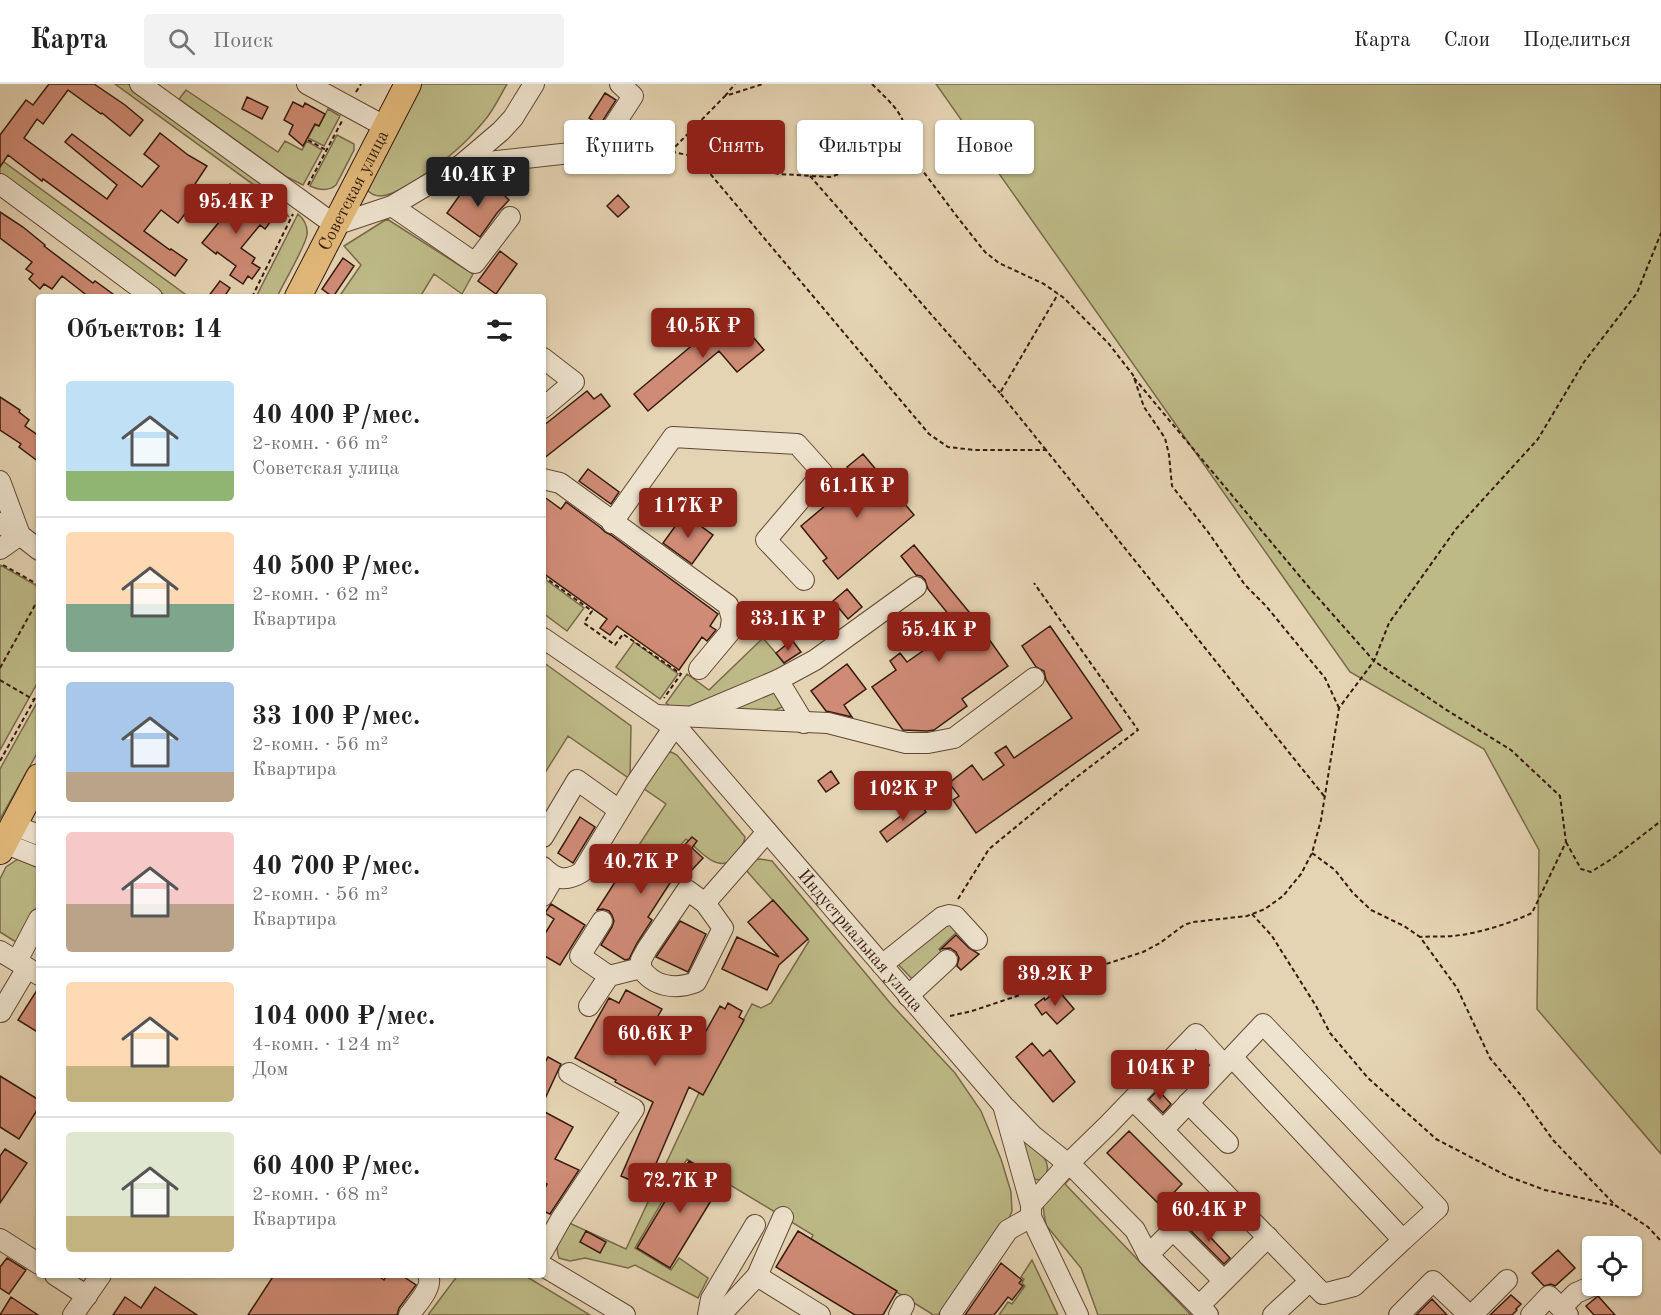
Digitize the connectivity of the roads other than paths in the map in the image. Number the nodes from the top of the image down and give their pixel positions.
1 (140, 84) edge
2 (307, 84) edge
3 (408, 84) edge
4 (534, 84) edge
5 (620, 84) edge
6 (386, 127) junction
7 (461, 165) junction
8 (0, 184) edge
9 (392, 206) junction
10 (510, 218) dead end
11 (335, 225) junction
12 (148, 294) edge
13 (300, 294) edge
14 (546, 360) edge
15 (546, 405) edge
16 (546, 480) edge
17 (0, 481) edge
18 (0, 523) edge
19 (612, 523) junction
20 (20, 535) junction
21 (36, 548) edge
22 (0, 549) edge
23 (804, 580) dead end
24 (916, 587) dead end
25 (546, 640) edge
26 (699, 669) dead end
27 (1034, 678) dead end
28 (778, 680) junction
29 (682, 722) junction
30 (804, 723) junction
31 (36, 783) edge
32 (619, 810) junction
33 (546, 832) edge
34 (767, 832) junction
35 (36, 835) edge
36 (6, 840) edge
37 (36, 855) edge
38 (549, 872) edge
39 (705, 903) junction
40 (602, 921) dead end
41 (36, 926) edge
42 (977, 940) dead end
43 (947, 960) dead end
44 (21, 964) edge
45 (882, 965) junction
46 (641, 968) junction
47 (609, 976) junction
48 (909, 996) junction
49 (589, 1006) dead end
50 (0, 1012) edge
51 (1228, 1061) junction
52 (569, 1072) dead end
53 (1132, 1100) junction
54 (1188, 1103) junction
55 (1003, 1105) junction
56 (1163, 1130) junction
57 (1228, 1143) dead end
58 (1068, 1164) junction
59 (1031, 1211) junction
60 (783, 1217) dead end
61 (755, 1225) dead end
62 (1268, 1237) junction
63 (0, 1239) edge
64 (1403, 1240) junction
65 (546, 1246) edge
66 (1148, 1255) junction
67 (36, 1262) edge
68 (546, 1268) edge
69 (757, 1276) junction
70 (57, 1278) edge
71 (99, 1278) edge
72 (429, 1278) edge
73 (1223, 1280) junction
74 (1507, 1280) dead end
75 (1310, 1281) junction
76 (1582, 1290) edge
77 (79, 1309) edge
78 (1204, 1310) edge
79 (1565, 1311) edge
80 (409, 1315) edge
81 (625, 1315) edge
82 (708, 1315) edge
83 (714, 1315) edge
84 (820, 1315) edge
85 (950, 1315) edge
86 (1078, 1315) edge
87 (1273, 1315) edge
88 (1399, 1315) edge
89 (1471, 1315) edge
90 (1531, 1315) edge

1 - 11 street
2 - 6 street
3 - 6 main road, Советская улица
4 - 7 street
5 - 7 street
6 - 11 main road, Советская улица
7 - 9 street
8 - 12 street
9 - 10 street
9 - 11 street
11 - 13 main road, Советская улица
14 - 15 street
16 - 19 street
17 - 20 street
18 - 20 street
19 - 23 street
19 - 26 street
20 - 21 street
20 - 22 street
24 - 28 street
25 - 29 street, Индустриальная улица
27 - 30 street
28 - 29 street
28 - 30 street
29 - 30 street
29 - 32 street
29 - 34 street, Индустриальная улица
31 - 36 main road
32 - 33 street
32 - 38 street
34 - 39 street
34 - 45 street, Индустриальная улица
35 - 36 street
36 - 37 street
39 - 46 street
39 - 46 street
40 - 47 street
41 - 44 street
42 - 45 street
43 - 48 street
44 - 50 street
45 - 48 street, Индустриальная улица
46 - 47 street
47 - 49 street
48 - 55 street, Индустриальная улица
51 - 53 street
51 - 54 street
51 - 64 street
51 - 64 street
52 - 65 street
53 - 56 street
53 - 58 street
54 - 56 street
54 - 57 street
55 - 58 street
55 - 59 street, Индустриальная улица
56 - 62 street
58 - 59 street
58 - 66 street
59 - 85 street
59 - 86 street, Индустриальная улица
60 - 69 street
61 - 82 street
62 - 73 street
62 - 75 street
63 - 67 street
64 - 75 street
66 - 73 street
66 - 78 street
68 - 81 street
69 - 83 street
69 - 84 street
70 - 77 street
71 - 77 street
72 - 80 street
73 - 78 street
74 - 89 street
75 - 87 street
76 - 79 street
79 - 90 street
88 - 89 street

